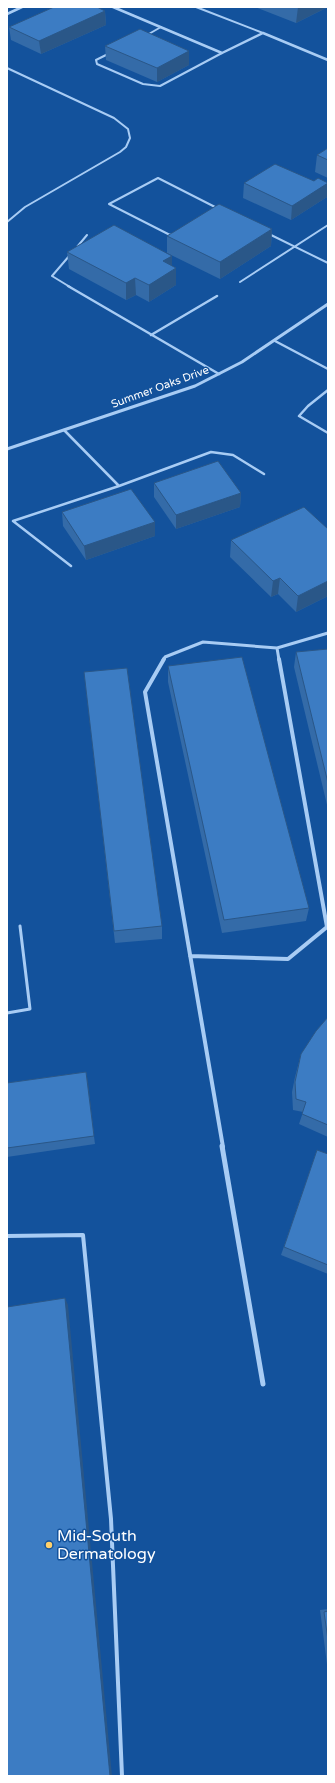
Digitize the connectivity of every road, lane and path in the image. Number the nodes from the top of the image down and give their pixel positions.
1 (22, 7) edge
2 (113, 7) edge
3 (196, 7) edge
4 (7, 14) edge
5 (161, 28) junction
6 (263, 33) junction
7 (142, 37) edge
8 (109, 53) edge
9 (222, 53) junction
10 (328, 60) edge
11 (7, 68) edge
12 (211, 212) edge
13 (7, 222) edge
14 (328, 225) edge
15 (177, 231) edge
16 (267, 233) edge
17 (87, 235) dead end
18 (295, 247) junction
19 (328, 263) edge
20 (240, 282) dead end
21 (217, 296) dead end
22 (328, 304) edge
23 (151, 336) junction
24 (275, 341) junction
25 (328, 369) edge
26 (219, 374) junction
27 (328, 390) edge
28 (64, 430) junction
29 (328, 433) edge
30 (7, 449) edge
31 (264, 474) dead end
32 (119, 486) junction
33 (70, 566) dead end
34 (328, 632) edge
35 (277, 648) junction
36 (20, 926) dead end
37 (190, 956) junction
38 (7, 1013) edge
39 (7, 1236) edge
40 (263, 1384) dead end
41 (122, 1776) edge

1 - 4 street
2 - 5 street
3 - 6 lane
5 - 7 lane
5 - 9 street
6 - 9 street
6 - 10 street
8 - 9 lane
11 - 13 lane
12 - 15 lane
14 - 18 lane
16 - 18 lane
17 - 23 lane
18 - 19 lane
18 - 20 lane
21 - 23 lane
22 - 24 street, Summer Oaks Drive
23 - 26 lane
24 - 25 lane
24 - 26 street, Summer Oaks Drive
26 - 28 street, Summer Oaks Drive
27 - 29 lane
28 - 30 street, Summer Oaks Drive
28 - 32 lane
31 - 32 lane
32 - 33 lane
34 - 35 street
35 - 37 street
35 - 37 street
36 - 38 lane
37 - 40 street
39 - 41 lane

